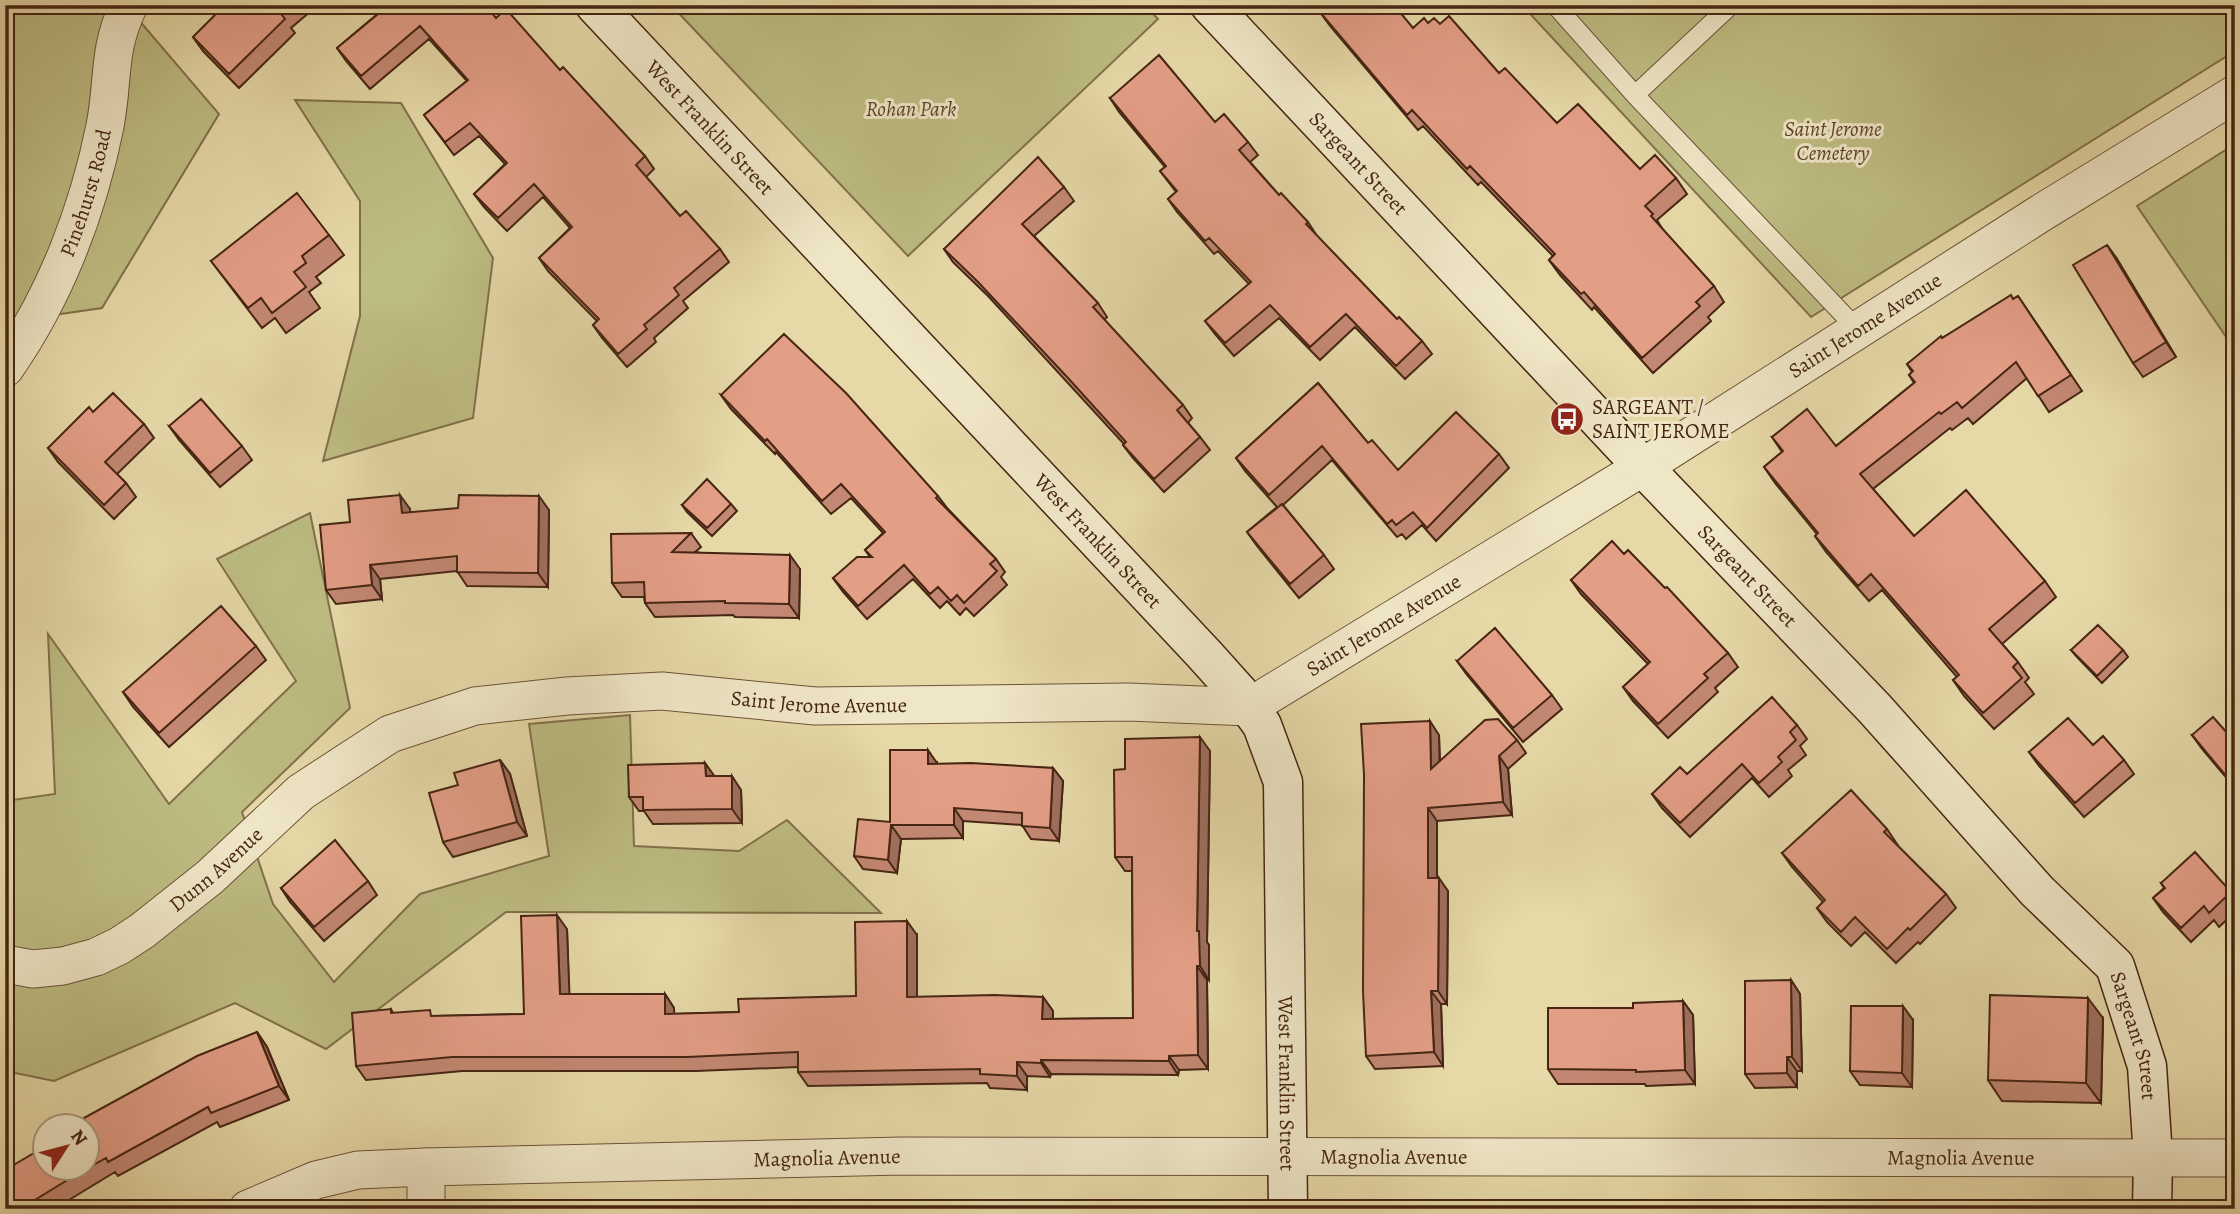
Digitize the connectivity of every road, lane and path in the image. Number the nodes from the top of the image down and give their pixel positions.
1 (129, 5) edge
2 (595, 5) edge
3 (1210, 5) edge
4 (1555, 5) edge
5 (1731, 5) edge
6 (2235, 94) edge
7 (1635, 95) junction
8 (1858, 330) junction
9 (5, 368) edge
10 (1643, 467) junction
11 (1249, 707) junction
12 (407, 728) joint
13 (5, 964) edge
14 (1288, 1156) junction
15 (2152, 1157) junction
16 (2235, 1158) edge
17 (426, 1167) junction
18 (248, 1209) edge
19 (426, 1209) edge
20 (1288, 1209) edge
21 (2152, 1209) edge

1 - 9 street, Pinehurst Road
2 - 11 street, West Franklin Street
3 - 10 street, Sargeant Street
4 - 7 lane
5 - 7 lane
6 - 8 street, Saint Jerome Avenue
7 - 8 lane
8 - 10 street, Saint Jerome Avenue
10 - 11 street, Saint Jerome Avenue
10 - 15 street, Sargeant Street
11 - 12 street, Saint Jerome Avenue
11 - 14 street, West Franklin Street
12 - 13 street, Dunn Avenue
14 - 15 street, Magnolia Avenue
14 - 17 street, Magnolia Avenue
14 - 20 street, West Franklin Street
15 - 16 street, Magnolia Avenue
15 - 21 street, Sargeant Street
17 - 18 street, Magnolia Avenue
17 - 19 street

